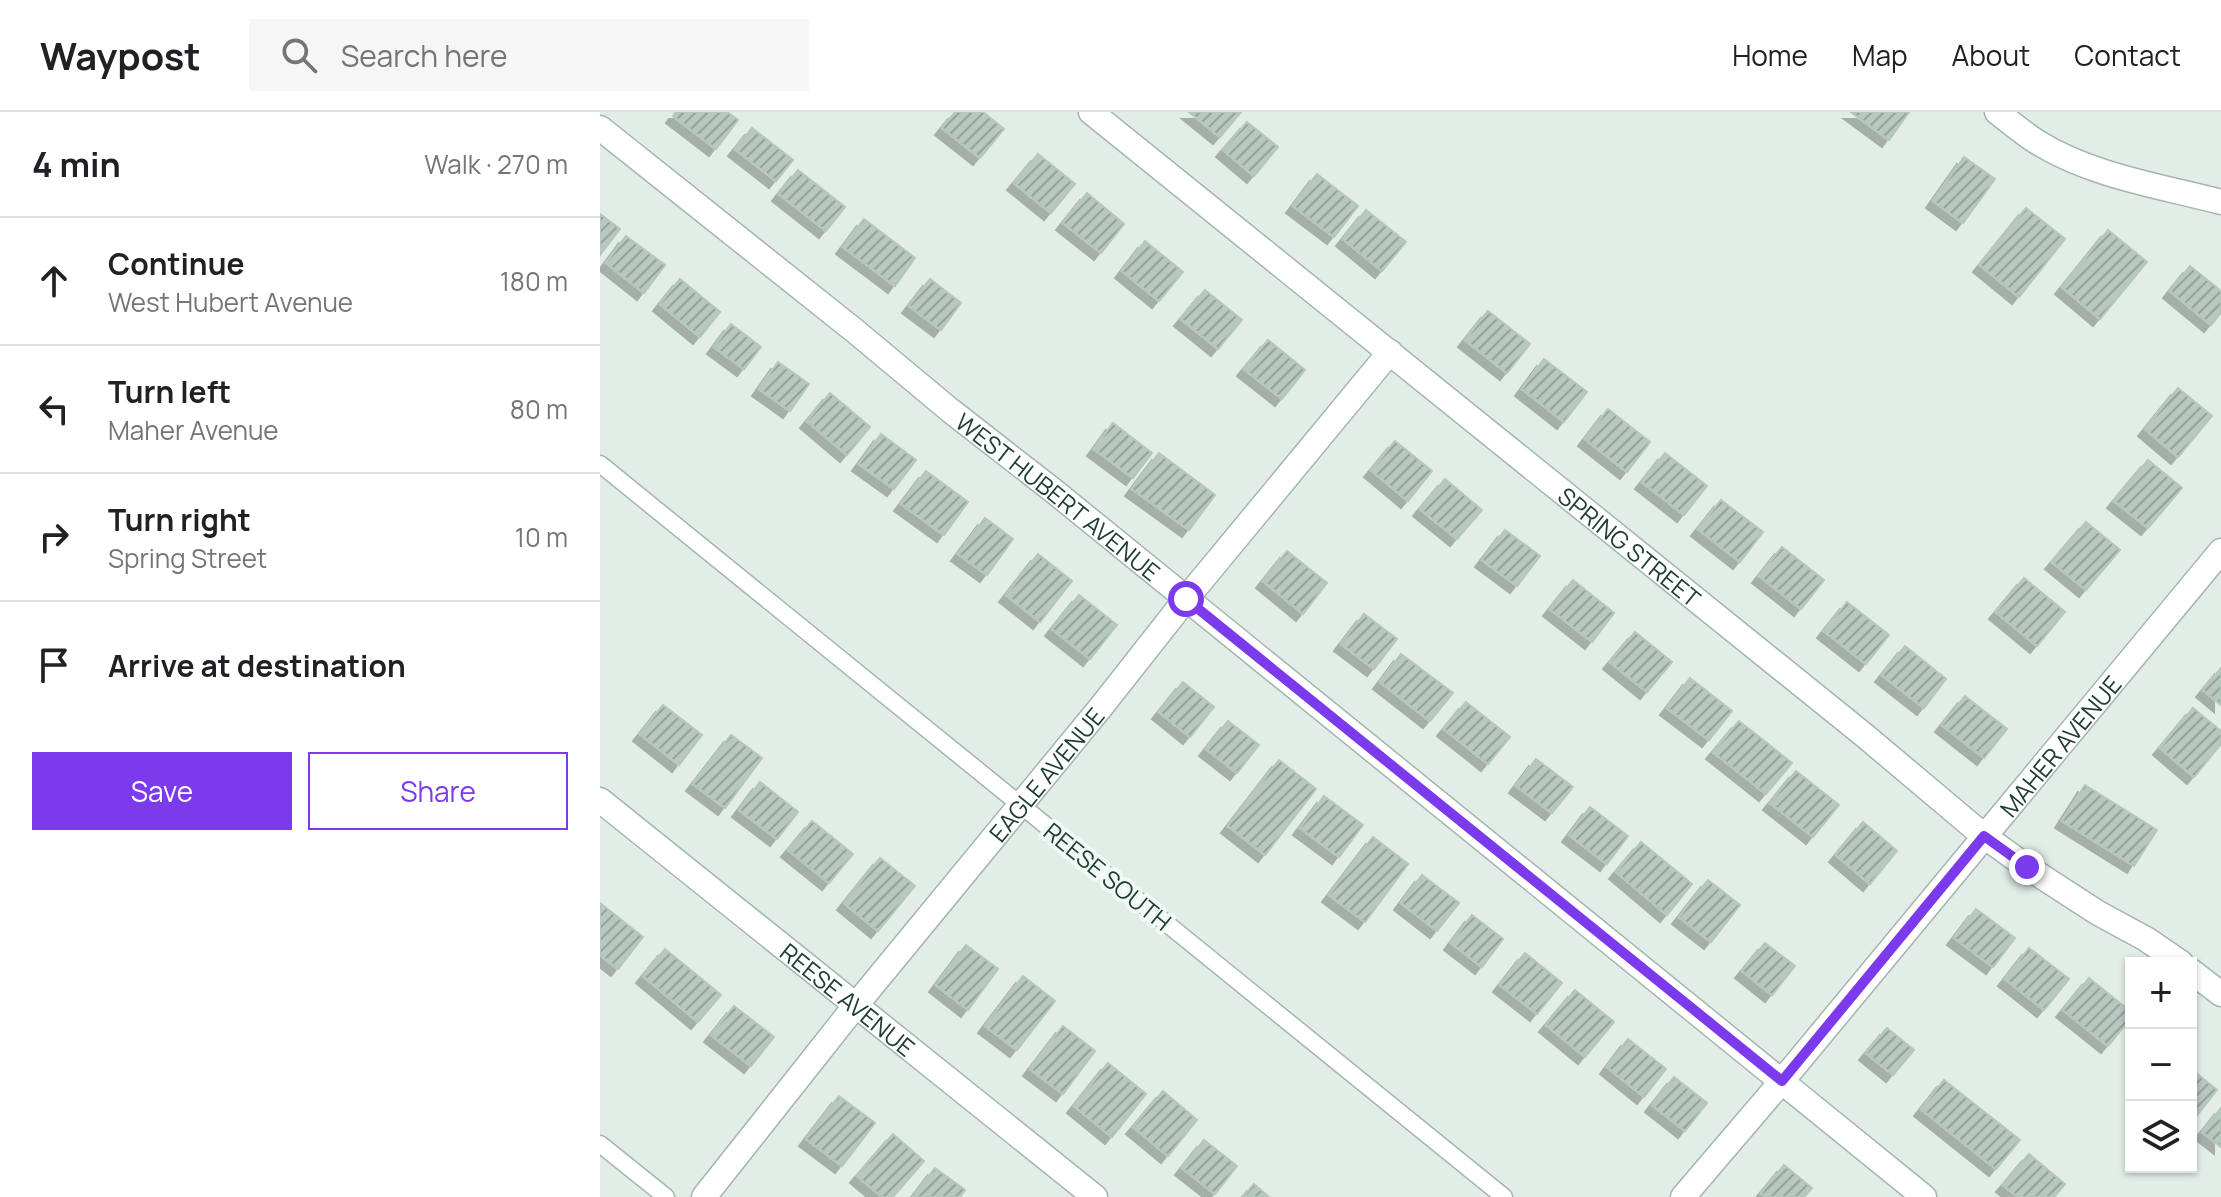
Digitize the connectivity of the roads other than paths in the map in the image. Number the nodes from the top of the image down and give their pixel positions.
1 (604, 112) edge
2 (1091, 112) edge
3 (1997, 112) edge
4 (600, 117) edge
5 (600, 128) edge
6 (2221, 202) edge
7 (1390, 352) junction
8 (600, 464) edge
9 (2221, 551) edge
10 (1186, 599) junction
11 (600, 800) edge
12 (1021, 805) junction
13 (1984, 836) junction
14 (2172, 957) edge
15 (2197, 976) edge
16 (2221, 994) edge
17 (856, 1005) junction
18 (1782, 1081) junction
19 (600, 1144) edge
20 (666, 1197) edge
21 (704, 1197) edge
22 (1095, 1197) edge
23 (1504, 1197) edge
24 (1683, 1197) edge
25 (1924, 1197) edge

1 - 4 street
2 - 7 street, SPRING STREET
3 - 6 street
5 - 10 street, WEST HUBERT AVENUE
7 - 10 street, EAGLE AVENUE
7 - 13 street, SPRING STREET
8 - 12 lane, REESE SOUTH
9 - 13 street, MAHER AVENUE
10 - 12 street, EAGLE AVENUE
10 - 18 street, WEST HUBERT AVENUE
11 - 17 street, REESE AVENUE
12 - 17 street, EAGLE AVENUE
12 - 23 lane, REESE SOUTH
13 - 14 street, SPRING STREET
13 - 18 street, MAHER AVENUE
15 - 16 street
17 - 21 street, EAGLE AVENUE
17 - 22 street, REESE AVENUE
18 - 24 street, MAHER AVENUE
18 - 25 street, WEST HUBERT AVENUE
19 - 20 lane

